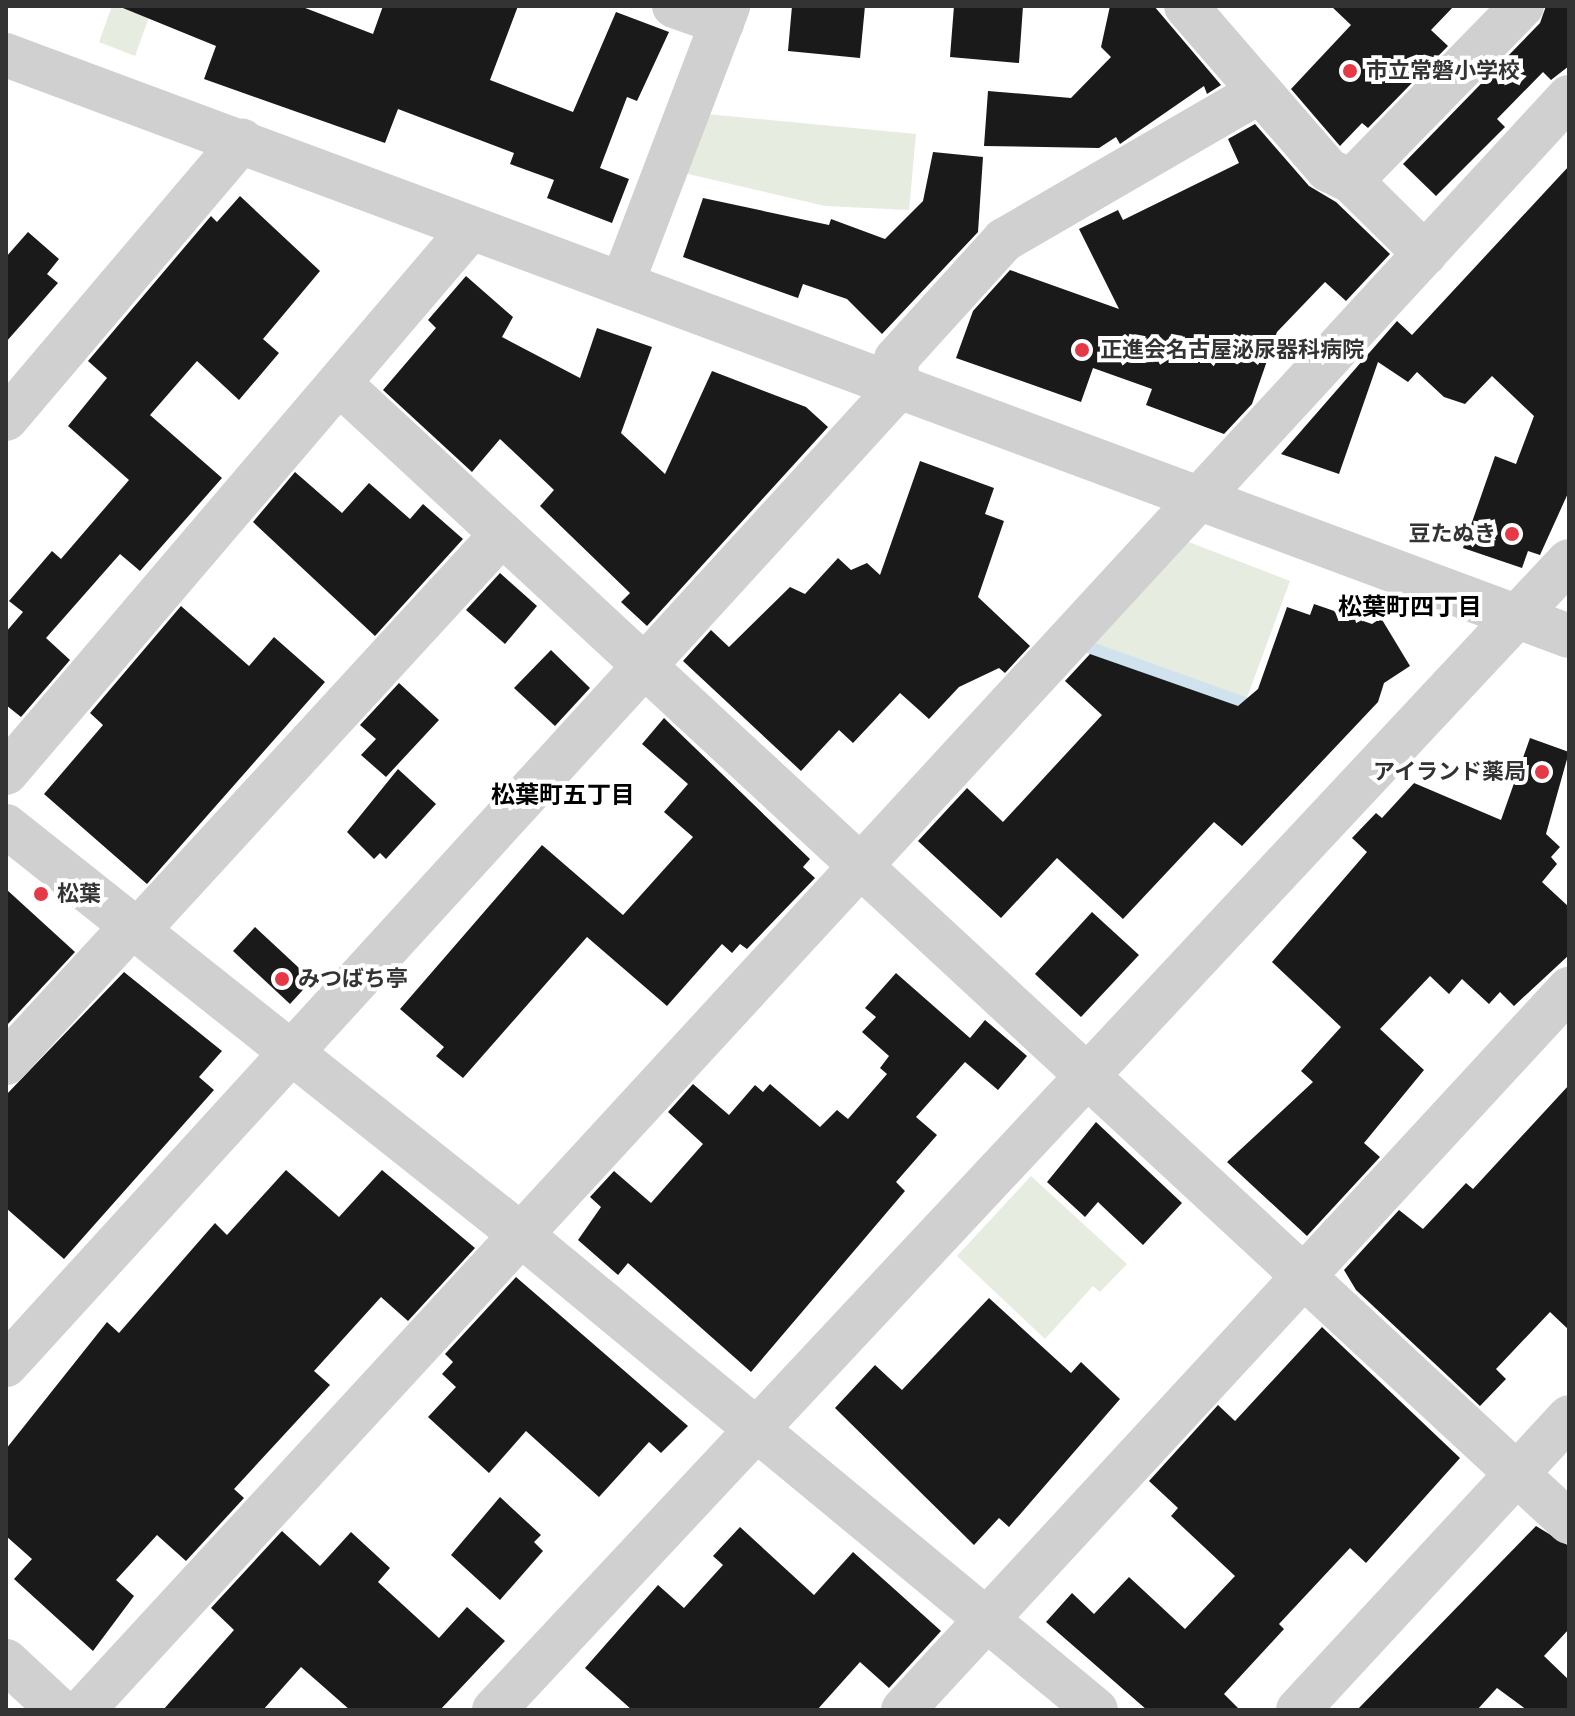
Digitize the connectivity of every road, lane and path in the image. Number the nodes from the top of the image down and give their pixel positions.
1 (674, 6) edge
2 (1186, 6) edge
3 (1522, 6) edge
4 (725, 14) edge
5 (6, 55) edge
6 (1256, 94) junction
7 (1569, 97) edge
8 (242, 141) junction
9 (1351, 181) junction
10 (471, 228) junction
11 (1425, 254) junction
12 (622, 284) junction
13 (340, 384) junction
14 (898, 388) junction
15 (6, 419) edge
16 (1201, 499) junction
17 (502, 534) junction
18 (1569, 561) edge
19 (1516, 618) junction
20 (1569, 636) edge
21 (647, 669) junction
22 (6, 773) edge
23 (6, 826) edge
24 (860, 865) junction
25 (136, 927) junction
26 (1569, 989) edge
27 (294, 1054) junction
28 (6, 1063) edge
29 (1085, 1075) junction
30 (520, 1234) junction
31 (1301, 1277) junction
32 (6, 1365) edge
33 (1569, 1417) edge
34 (751, 1429) junction
35 (1516, 1474) junction
36 (1569, 1522) edge
37 (986, 1620) junction
38 (6, 1661) edge
39 (59, 1710) edge
40 (83, 1710) edge
41 (494, 1710) edge
42 (903, 1710) edge
43 (1096, 1710) edge
44 (1298, 1710) edge

1 - 4 street
2 - 6 street
3 - 9 street
4 - 12 street
5 - 8 street
6 - 9 street
6 - 14 street
7 - 11 street
8 - 10 street
8 - 15 street
9 - 11 street
10 - 12 street
10 - 13 street
11 - 16 street
12 - 14 street
13 - 17 street
13 - 22 street
14 - 16 street
14 - 21 street
16 - 19 street
16 - 24 street
17 - 21 street
17 - 25 street
18 - 19 street
19 - 20 street
19 - 29 street
21 - 24 street
21 - 27 street
23 - 25 street
24 - 29 street
24 - 30 street
25 - 27 street
25 - 28 street
26 - 31 street
27 - 30 street
27 - 32 street
29 - 31 street
29 - 34 street
30 - 34 street
30 - 40 street
31 - 35 street
31 - 37 street
33 - 35 street
34 - 37 street
34 - 41 street
35 - 36 street
35 - 44 street
37 - 42 street
37 - 43 street
38 - 39 street

